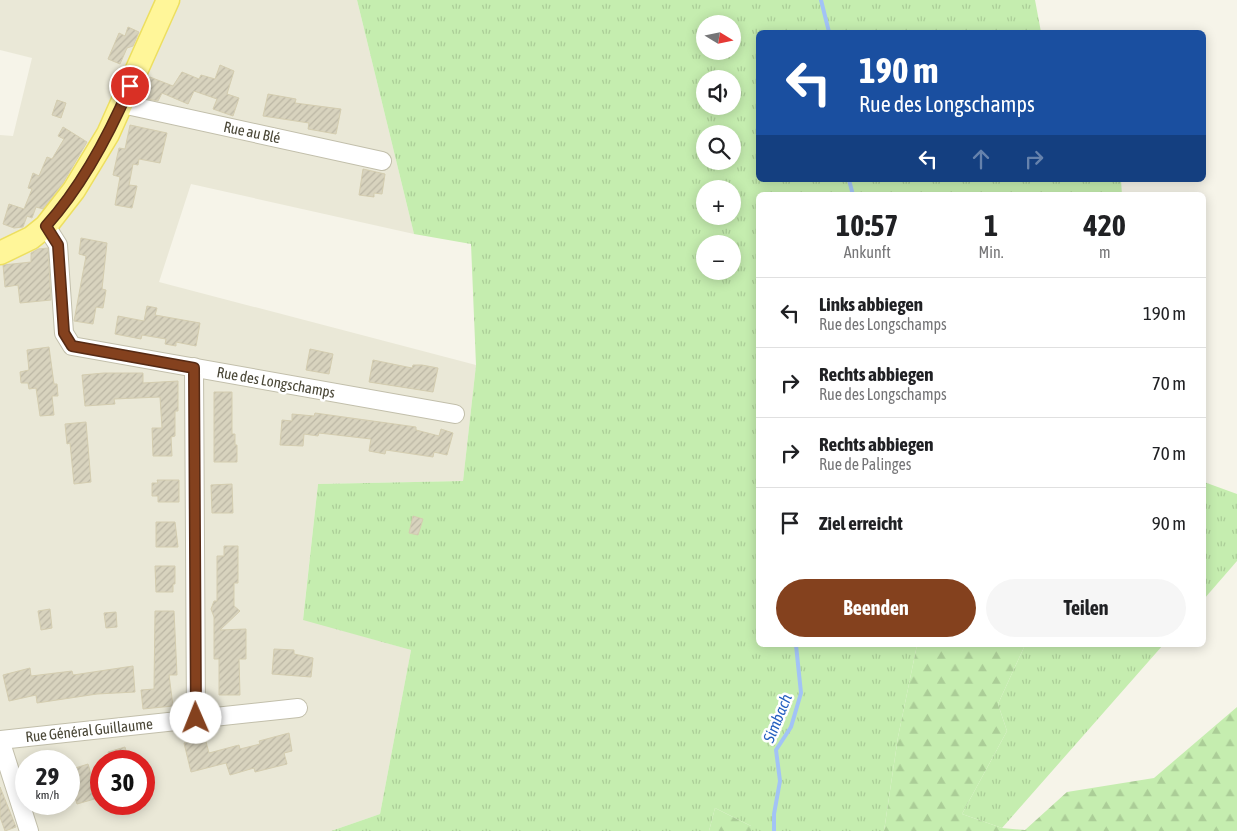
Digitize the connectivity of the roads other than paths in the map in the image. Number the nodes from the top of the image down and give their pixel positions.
1 (168, 0) edge
2 (122, 104) junction
3 (382, 160) dead end
4 (46, 226) junction
5 (0, 253) edge
6 (194, 368) junction
7 (455, 414) dead end
8 (298, 708) dead end
9 (196, 718) junction
10 (0, 740) edge
11 (29, 831) edge

1 - 2 main road
2 - 3 street, Rue au Blé
2 - 4 main road
4 - 5 main road
4 - 6 street, Rue des Longschamps
6 - 7 street, Rue des Longschamps
6 - 9 street
8 - 9 street, Rue Général Guillaume
9 - 10 street, Rue Général Guillaume
10 - 11 street

